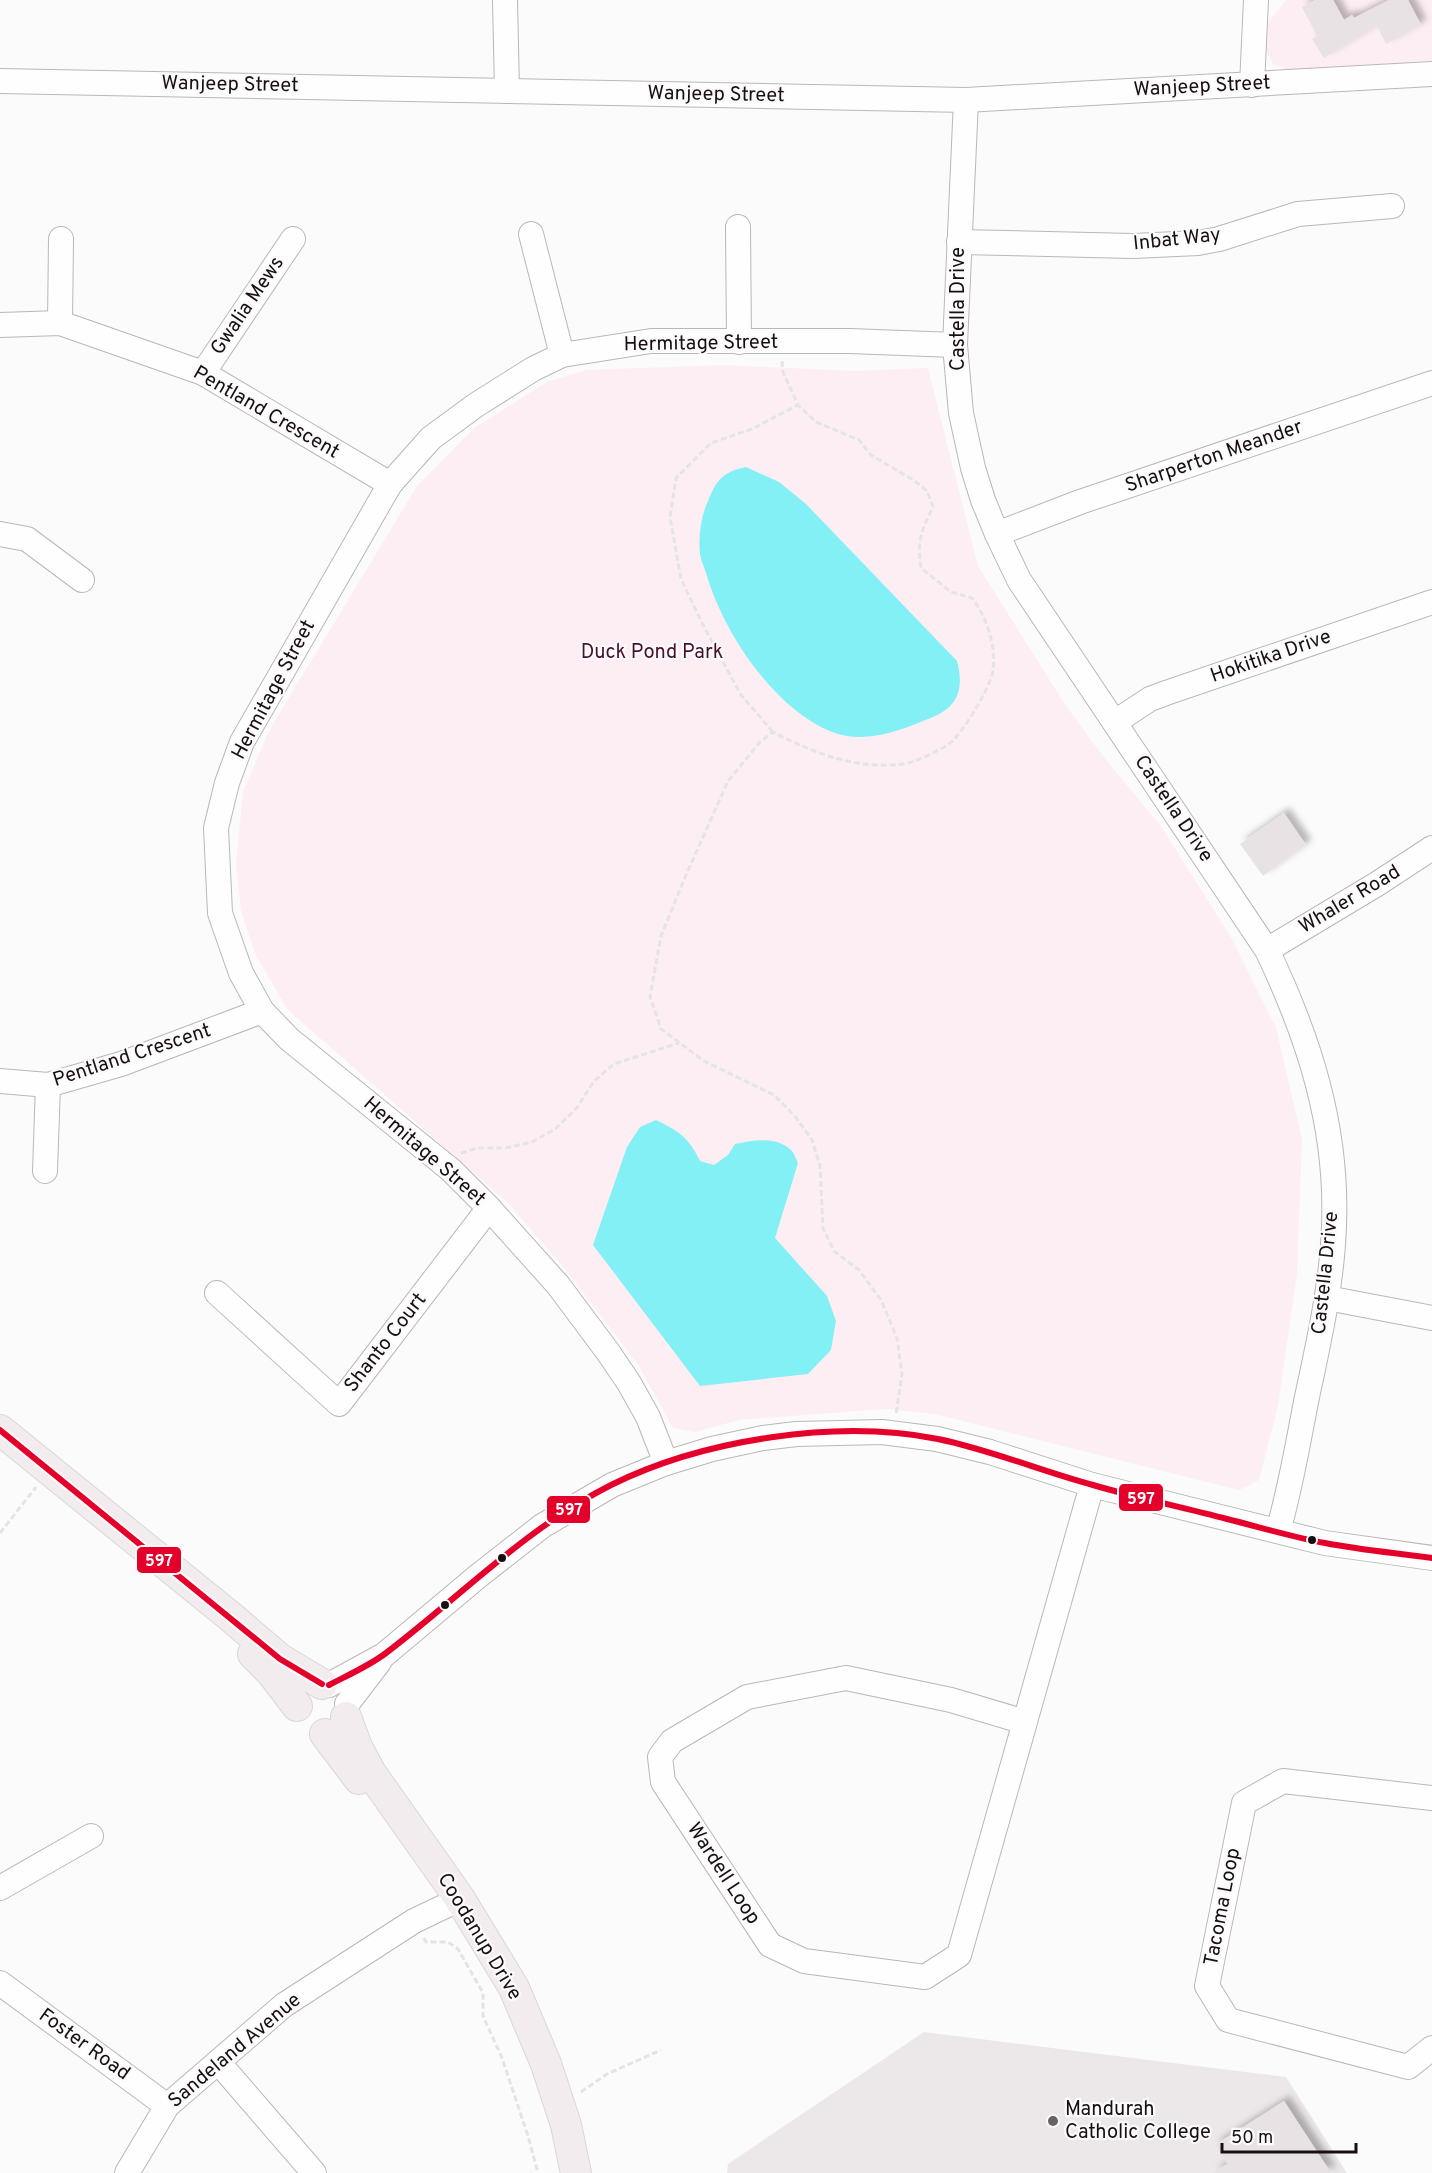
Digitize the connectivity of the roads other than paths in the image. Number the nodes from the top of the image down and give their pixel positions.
1 (505, 0) edge
2 (1256, 0) edge
3 (1432, 74) edge
4 (0, 81) edge
5 (1252, 85) junction
6 (507, 91) junction
7 (966, 100) junction
8 (1392, 206) dead end
9 (738, 227) dead end
10 (531, 234) dead end
11 (61, 239) dead end
12 (293, 239) dead end
13 (959, 242) junction
14 (60, 323) junction
15 (0, 325) edge
16 (739, 342) junction
17 (955, 345) junction
18 (562, 355) junction
19 (203, 373) junction
20 (1432, 383) edge
21 (390, 484) junction
22 (0, 534) edge
23 (997, 534) junction
24 (82, 580) dead end
25 (1432, 602) edge
26 (1115, 722) junction
27 (1432, 848) edge
28 (1267, 950) junction
29 (262, 1011) junction
30 (0, 1081) edge
31 (48, 1085) junction
32 (45, 1170) dead end
33 (489, 1208) junction
34 (217, 1293) dead end
35 (1327, 1298) junction
36 (1432, 1318) edge
37 (0, 1430) edge
38 (0, 1446) edge
39 (666, 1463) junction
40 (1092, 1485) junction
41 (1278, 1531) junction
42 (1432, 1558) edge
43 (334, 1705) junction
44 (297, 1706) junction
45 (1024, 1722) junction
46 (1432, 1798) edge
47 (91, 1836) dead end
48 (0, 1888) edge
49 (453, 1902) junction
50 (0, 1983) edge
51 (1432, 2048) edge
52 (219, 2063) junction
53 (545, 2082) junction
54 (167, 2106) junction
55 (127, 2173) edge
56 (314, 2173) edge
57 (560, 2173) edge
58 (576, 2173) edge

1 - 6 street
2 - 5 street
3 - 5 street, Wanjeep Street
4 - 6 street, Wanjeep Street
5 - 7 street, Wanjeep Street
6 - 7 street, Wanjeep Street
7 - 13 street, Castella Drive
8 - 13 street, Inbat Way
9 - 16 street
10 - 18 street
11 - 14 street
12 - 19 street, Gwalia Mews
13 - 17 street, Castella Drive
14 - 15 street, Pentland Crescent
14 - 19 street, Pentland Crescent
16 - 17 street, Hermitage Street
16 - 18 street, Hermitage Street
17 - 23 street, Castella Drive
18 - 21 street, Hermitage Street
19 - 21 street, Pentland Crescent
20 - 23 street, Sharperton Meander
21 - 29 street, Hermitage Street
22 - 24 street
23 - 26 street, Castella Drive
25 - 26 street, Hokitika Drive
26 - 28 street, Castella Drive
27 - 28 street, Whaler Road
28 - 35 street, Castella Drive
29 - 31 street, Pentland Crescent
29 - 33 street, Hermitage Street
30 - 31 street, Pentland Crescent
31 - 32 street
33 - 34 street, Shanto Court
33 - 39 street, Hermitage Street
35 - 36 street
35 - 41 street, Castella Drive
37 - 43 main road, Coodanup Drive
38 - 44 main road
39 - 40 street
39 - 43 street
40 - 41 street
40 - 45 street, Wardell Loop
41 - 42 street
43 - 44 main road
43 - 44 main road
43 - 49 main road, Coodanup Drive
45 - 45 street, Wardell Loop
46 - 51 street, Tacoma Loop
47 - 48 street
49 - 52 street, Sandeland Avenue
49 - 53 main road, Coodanup Drive
50 - 54 street, Foster Road
52 - 54 street, Sandeland Avenue
52 - 56 street
53 - 57 main road, Coodanup Drive
53 - 58 main road, Coodanup Drive
54 - 55 street, Sandeland Avenue

